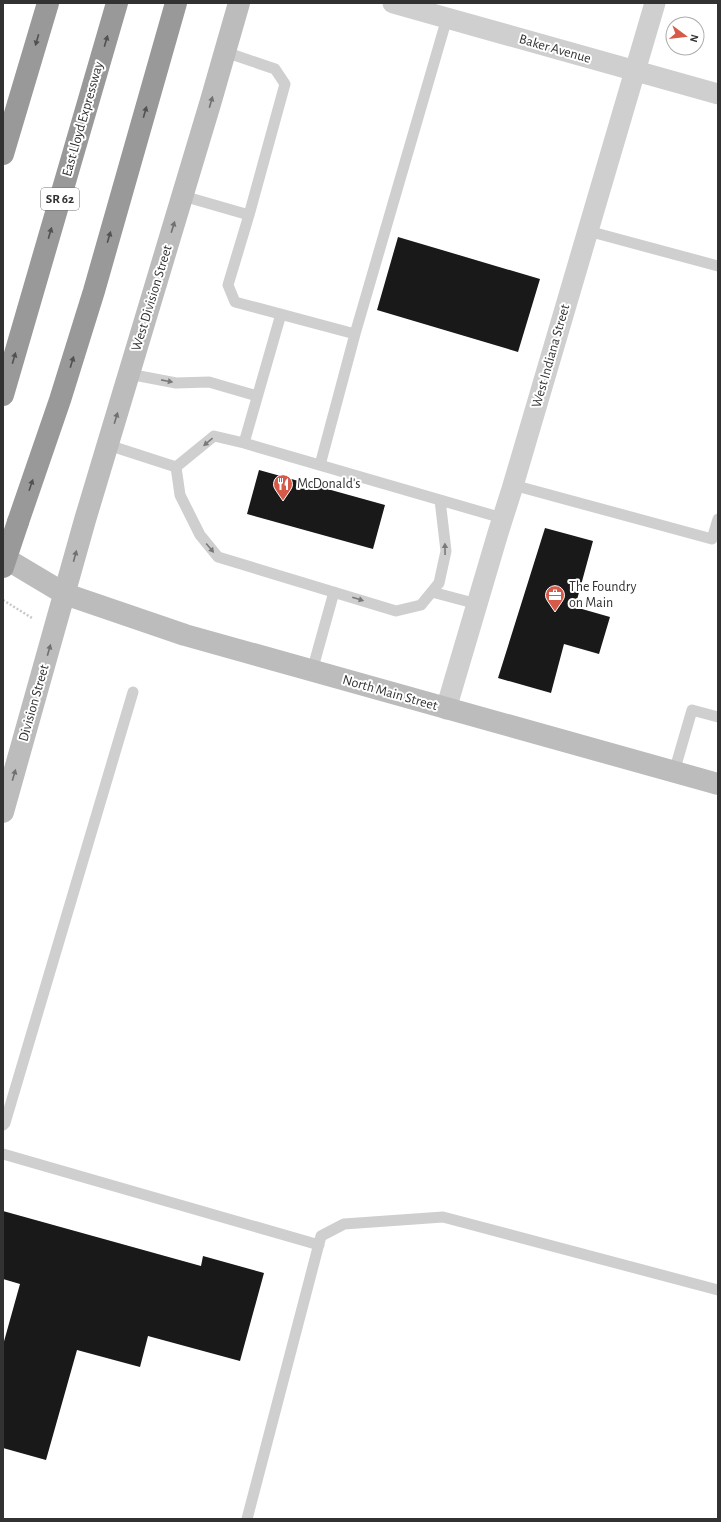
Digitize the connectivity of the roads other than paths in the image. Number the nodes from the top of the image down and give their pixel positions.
1 (48, 3) edge
2 (117, 3) edge
3 (176, 3) edge
4 (239, 3) edge
5 (393, 3) edge
6 (654, 3) edge
7 (447, 18) junction
8 (225, 52) junction
9 (635, 71) junction
10 (718, 94) edge
11 (3, 154) edge
12 (182, 196) junction
13 (249, 215) junction
14 (588, 231) junction
15 (718, 266) edge
16 (281, 314) junction
17 (355, 334) junction
18 (129, 374) junction
19 (3, 395) edge
20 (258, 396) junction
21 (244, 443) junction
22 (108, 445) junction
23 (320, 466) junction
24 (176, 467) junction
25 (513, 485) junction
26 (440, 500) junction
27 (502, 518) junction
28 (718, 519) edge
29 (3, 557) edge
30 (3, 567) edge
31 (334, 592) junction
32 (432, 592) junction
33 (65, 594) junction
34 (477, 604) junction
35 (312, 671) junction
36 (133, 692) dead end
37 (446, 709) junction
38 (718, 717) edge
39 (674, 772) junction
40 (718, 784) edge
41 (3, 812) edge
42 (3, 1125) edge
43 (3, 1154) edge
44 (319, 1245) junction
45 (718, 1290) edge
46 (247, 1519) edge

1 -> 11 highway
19 -> 2 highway, East Lloyd Expressway / SR 62
30 -> 3 highway, bridge
4 - 8 main road, West Division Street
5 - 7 street, Baker Avenue
6 - 9 street, West Indiana Street
7 - 9 street, Baker Avenue
7 - 17 lane
12 -> 8 main road, West Division Street
8 - 13 lane
9 - 10 street, Baker Avenue
9 - 14 street, West Indiana Street
12 - 13 lane
18 -> 12 main road, West Division Street
13 - 16 lane
14 - 15 lane
14 - 25 street, West Indiana Street
16 - 17 lane
16 - 20 lane
17 - 23 lane
18 -> 20 lane
22 -> 18 main road, West Division Street
20 - 21 lane
21 - 23 lane
21 -> 24 lane
22 - 24 lane
33 -> 22 main road, West Division Street
23 - 26 lane
24 -> 31 lane
25 - 27 street, West Indiana Street
25 - 28 lane
26 - 27 lane
32 -> 26 lane
27 - 34 street, West Indiana Street
29 - 33 main road, North Main Street
31 -> 32 lane
31 - 35 lane
32 - 34 lane
33 - 35 main road, North Main Street
41 -> 33 main road, Division Street
34 - 37 street, West Indiana Street
35 - 37 main road, North Main Street
36 - 42 lane
37 - 39 main road, North Main Street
38 - 39 lane
39 - 40 main road, North Main Street
43 - 44 lane
44 - 45 lane
44 - 46 lane

